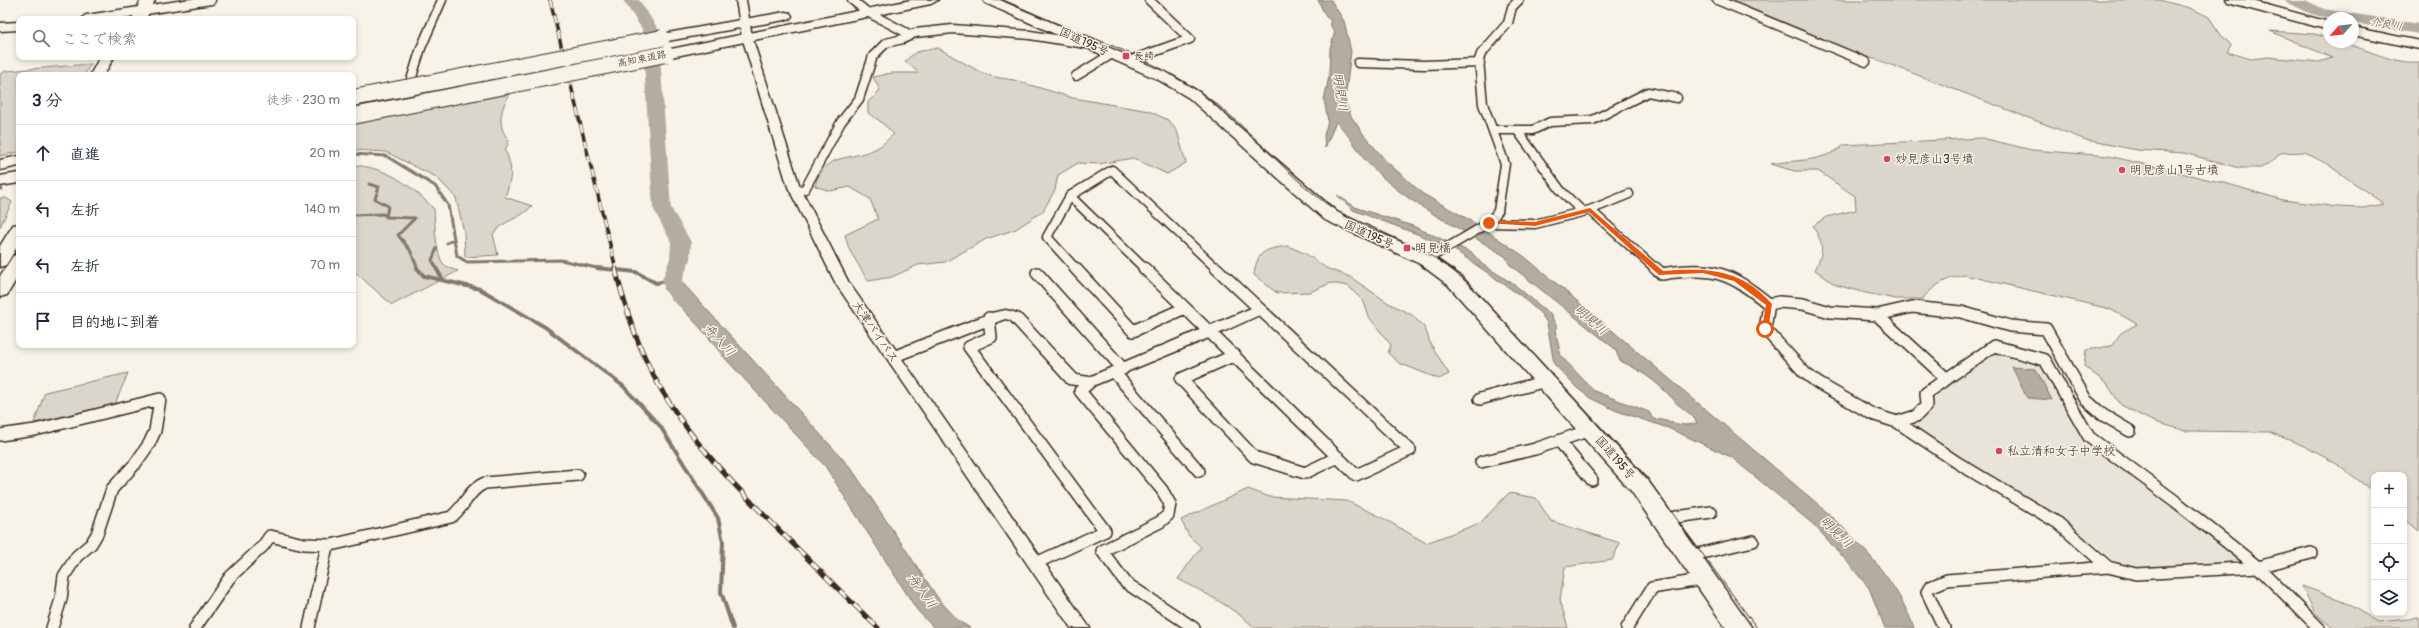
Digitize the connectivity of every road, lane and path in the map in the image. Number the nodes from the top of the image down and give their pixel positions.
1 (211, 0) edge
2 (442, 0) edge
3 (741, 0) edge
4 (931, 0) edge
5 (990, 0) edge
6 (1149, 0) edge
7 (1519, 0) edge
8 (1716, 0) edge
9 (2233, 0) edge
10 (2247, 0) edge
11 (861, 4) edge
12 (137, 12) edge
13 (108, 16) edge
14 (2323, 20) edge
15 (2323, 24) edge
16 (16, 26) edge
17 (0, 27) edge
18 (2359, 28) edge
19 (746, 30) junction
20 (2359, 33) edge
21 (911, 35) junction
22 (2419, 40) edge
23 (1090, 44) junction
24 (2419, 45) edge
25 (552, 53) dead end
26 (1120, 57) junction
27 (105, 60) edge
28 (118, 60) edge
29 (1866, 62) dead end
30 (1358, 63) dead end
31 (1480, 63) junction
32 (99, 72) edge
33 (112, 72) edge
34 (1076, 76) dead end
35 (411, 80) junction
36 (356, 91) edge
37 (356, 97) edge
38 (1677, 98) dead end
39 (356, 115) edge
40 (1493, 130) junction
41 (1517, 130) junction
42 (6, 170) edge
43 (16, 176) edge
44 (796, 191) junction
45 (1630, 194) dead end
46 (1070, 196) junction
47 (1586, 210) junction
48 (1486, 224) junction
49 (16, 245) edge
50 (1426, 260) junction
51 (12, 266) edge
52 (1037, 273) dead end
53 (0, 291) edge
54 (1769, 304) junction
55 (1185, 308) junction
56 (1261, 309) junction
57 (1877, 315) junction
58 (989, 318) junction
59 (1211, 332) junction
60 (1235, 355) junction
61 (893, 357) junction
62 (1118, 371) junction
63 (1947, 379) junction
64 (1546, 381) junction
65 (1090, 382) junction
66 (1480, 399) dead end
67 (1897, 422) junction
68 (1590, 430) junction
69 (2130, 430) dead end
70 (0, 434) edge
71 (1559, 441) junction
72 (1338, 457) junction
73 (1481, 462) dead end
74 (1199, 471) dead end
75 (578, 475) dead end
76 (1592, 480) dead end
77 (1711, 512) dead end
78 (1663, 519) junction
79 (1753, 541) dead end
80 (327, 546) junction
81 (2312, 553) dead end
82 (1689, 556) junction
83 (1036, 563) junction
84 (2108, 567) junction
85 (2258, 567) junction
86 (1706, 579) junction
87 (52, 628) edge
88 (195, 628) edge
89 (309, 628) edge
90 (1081, 628) edge
91 (1194, 628) edge
92 (1627, 628) edge
93 (1740, 628) edge
94 (1944, 628) edge
95 (2319, 628) edge

1 - 12 street
2 - 35 street
3 - 19 main road, 大津バイパス
4 - 11 highway, 高知東道路
5 - 23 highway, 国道195号
6 - 26 street
7 - 31 street
8 - 29 street
9 - 15 highway
10 - 14 highway
11 - 19 highway, 高知東道路
11 - 21 street
12 - 13 street
16 - 17 street
18 - 22 highway
19 - 37 highway, 高知東道路, bridge
19 - 39 highway, 高知東道路, bridge
19 - 44 main road, 大津バイパス
20 - 24 highway
21 - 23 street
21 - 44 street
23 - 26 highway, 国道195号
25 - 35 street
26 - 34 street
26 - 50 highway, 国道195号
27 - 32 highway
28 - 33 highway
30 - 31 street
31 - 40 street
35 - 36 street
38 - 41 street
40 - 41 street
40 - 48 street
41 - 47 street
42 - 43 highway
44 - 61 main road, 大津バイパス
45 - 47 street
46 - 55 street
46 - 55 street
46 - 56 street
47 - 48 street
47 - 54 street
48 - 50 street
49 - 51 highway
50 - 64 highway, 国道195号
51 - 53 highway
52 - 62 street
54 - 57 street
54 - 67 street
55 - 59 street
56 - 59 main road
56 - 72 street
57 - 63 street
57 - 69 street
58 - 61 main road
58 - 65 main road
58 - 83 street
59 - 60 street
59 - 62 main road
60 - 72 street
60 - 72 street
61 - 83 main road, 大津バイパス
62 - 65 main road
62 - 74 street
63 - 67 street
63 - 85 street
64 - 66 street
64 - 68 highway, 国道195号
65 - 91 street
67 - 84 street
68 - 71 street
68 - 78 highway, 国道195号
70 - 87 street
71 - 73 street
71 - 76 street
75 - 80 street
77 - 78 street
78 - 82 highway, 国道195号
79 - 82 street
80 - 88 street
80 - 89 street
81 - 85 street
82 - 86 highway, 国道195号
83 - 90 main road, 大津バイパス
84 - 85 street
84 - 94 street
85 - 95 street
86 - 92 street
86 - 93 highway, 国道195号

